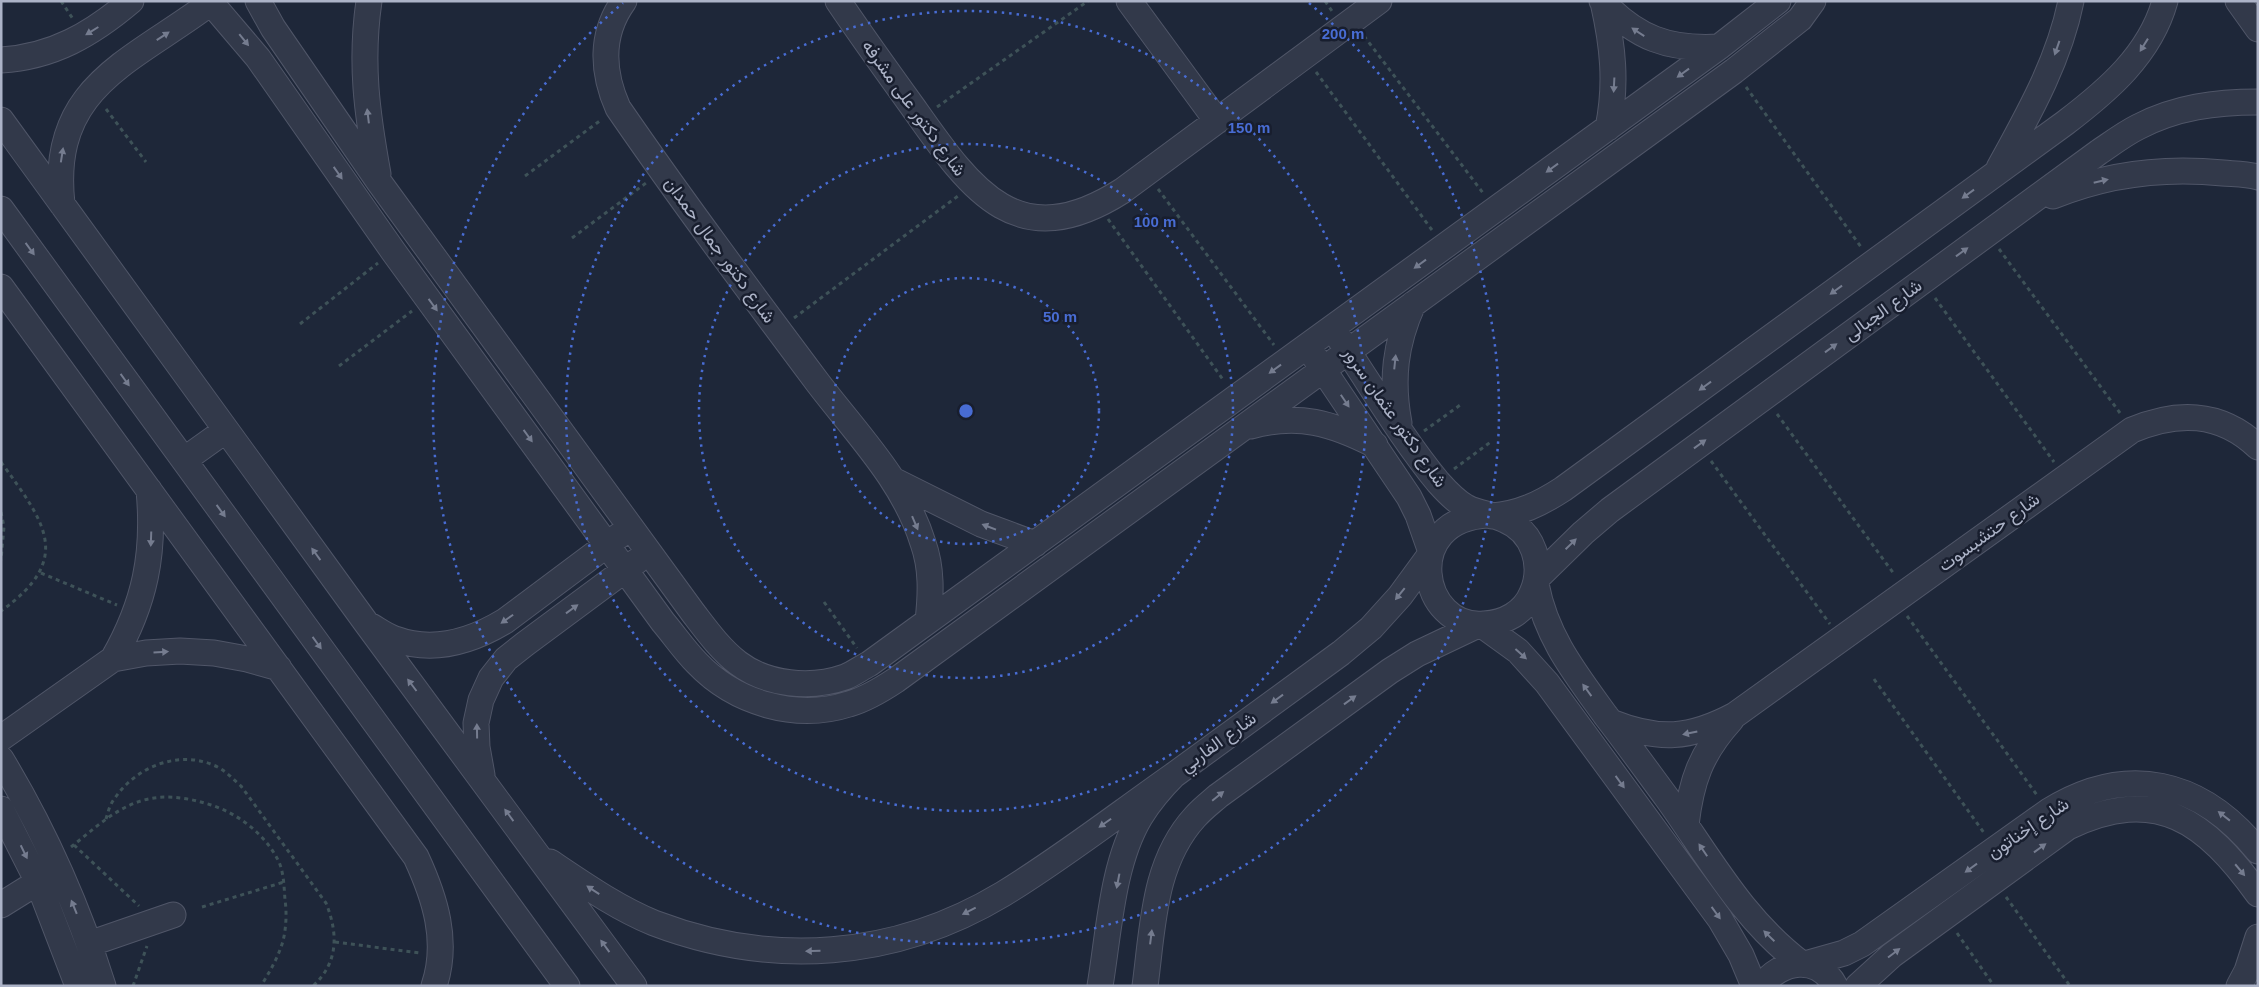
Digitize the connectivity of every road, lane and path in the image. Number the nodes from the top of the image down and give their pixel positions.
1 (131, 1) edge
2 (258, 1) edge
3 (369, 1) edge
4 (624, 1) edge
5 (838, 1) edge
6 (1088, 1) edge
7 (1129, 1) edge
8 (1379, 1) edge
9 (1778, 1) edge
10 (1813, 1) edge
11 (2070, 1) edge
12 (2165, 1) edge
13 (2238, 1) edge
14 (1602, 2) edge
15 (210, 3) edge
16 (1757, 19) junction
17 (1352, 21) junction
18 (2258, 29) edge
19 (1774, 42) junction
20 (1719, 47) junction
21 (1304, 56) junction
22 (1, 60) edge
23 (1734, 71) junction
24 (92, 90) junction
25 (2258, 102) edge
26 (618, 108) junction
27 (921, 119) junction
28 (1, 120) edge
29 (1216, 121) junction
30 (1608, 128) junction
31 (146, 162) dead end
32 (662, 170) junction
33 (1147, 173) junction
34 (1995, 175) junction
35 (525, 176) dead end
36 (2258, 177) edge
37 (379, 182) junction
38 (972, 186) junction
39 (62, 204) junction
40 (1098, 206) junction
41 (2022, 208) junction
42 (1, 209) edge
43 (1496, 209) junction
44 (1987, 233) junction
45 (572, 238) dead end
46 (1444, 246) junction
47 (393, 251) junction
48 (1873, 263) junction
49 (1923, 281) junction
50 (1, 287) edge
51 (428, 299) junction
52 (1414, 304) junction
53 (10, 305) edge
54 (300, 324) dead end
55 (1332, 328) junction
56 (778, 330) junction
57 (1307, 346) junction
58 (1348, 351) junction
59 (1286, 361) junction
60 (339, 366) dead end
61 (1324, 370) junction
62 (1764, 397) junction
63 (1236, 398) junction
64 (1463, 403) dead end
65 (1241, 429) junction
66 (226, 430) junction
67 (2132, 430) junction
68 (1404, 435) junction
69 (1492, 441) dead end
70 (1699, 444) junction
71 (1375, 446) junction
72 (2258, 447) edge
73 (184, 460) junction
74 (1, 462) edge
75 (2065, 477) junction
76 (893, 480) junction
77 (1437, 480) junction
78 (149, 490) junction
79 (1, 512) edge
80 (1490, 516) junction
81 (630, 527) junction
82 (1035, 544) junction
83 (607, 545) junction
84 (649, 552) junction
85 (1430, 554) junction
86 (1, 560) edge
87 (625, 570) junction
88 (41, 573) junction
89 (1536, 581) junction
90 (1901, 595) junction
91 (824, 602) dead end
92 (1, 611) edge
93 (136, 613) junction
94 (928, 621) junction
95 (367, 624) junction
96 (1480, 625) junction
97 (1840, 638) junction
98 (113, 659) junction
99 (875, 660) junction
100 (279, 668) junction
101 (1874, 679) dead end
102 (896, 680) junction
103 (1735, 715) junction
104 (1611, 722) junction
105 (1, 738) edge
106 (1, 759) edge
107 (1174, 775) junction
108 (483, 780) junction
109 (1, 809) edge
110 (2049, 812) junction
111 (106, 819) junction
112 (1686, 826) junction
113 (74, 844) junction
114 (1996, 850) junction
115 (2258, 851) edge
116 (538, 855) junction
117 (54, 860) junction
118 (1994, 880) junction
119 (38, 882) junction
120 (284, 882) junction
121 (2258, 894) edge
122 (1, 905) edge
123 (202, 907) dead end
124 (1945, 916) junction
125 (164, 918) junction
126 (2258, 936) edge
127 (335, 942) junction
128 (89, 944) junction
129 (440, 956) junction
130 (1804, 964) junction
131 (78, 986) edge
132 (103, 986) edge
133 (133, 986) edge
134 (262, 986) edge
135 (313, 986) edge
136 (434, 986) edge
137 (567, 986) edge
138 (634, 986) edge
139 (1100, 986) edge
140 (1145, 986) edge
141 (1754, 986) edge
142 (1762, 986) edge
143 (1835, 986) edge
144 (1858, 986) edge
145 (1994, 986) edge
146 (2070, 986) edge
147 (2238, 986) edge

1 -> 22 street
2 - 37 street
37 -> 3 street
4 - 26 street, شارع دكتور جمال حمدان
5 - 27 street, شارع دكتور على مشرفه
6 - 27 path
7 - 29 street
8 - 17 street, شارع دكتور على مشرفه
9 - 16 street
10 - 19 street
11 -> 34 street
12 -> 34 street
13 - 18 street
20 -> 14 street
14 -> 30 street
24 -> 15 street
15 -> 47 street
16 - 19 street
16 - 20 street
17 - 21 street, شارع دكتور على مشرفه
17 - 43 path
19 - 23 street
20 -> 30 street
21 - 29 street, شارع دكتور على مشرفه
21 - 46 path
23 - 48 path
23 - 52 street
24 - 31 path
39 -> 24 street
25 - 41 street, شارع الجبالى
26 - 32 street, شارع دكتور جمال حمدان
26 - 35 path
27 - 38 street, شارع دكتور على مشرفه
28 - 39 street
29 - 33 street, شارع دكتور على مشرفه
30 -> 43 street
32 - 45 path
32 - 56 street, شارع دكتور جمال حمدان
33 - 40 street, شارع دكتور على مشرفه
33 - 59 path
34 -> 48 street
41 -> 36 street
37 - 81 street
38 - 40 street, شارع دكتور على مشرفه
38 - 56 path
39 - 66 street
40 - 63 path
41 - 44 street, شارع الجبالى
42 -> 73 street
43 - 46 street
49 -> 44 street, شارع الجبالى
44 - 67 path
46 -> 55 street
47 - 51 street
47 - 54 path
48 -> 80 street
62 -> 49 street, شارع الجبالى
49 - 75 path
50 - 53 street
51 - 60 path
51 -> 83 street
52 - 58 street
68 -> 52 street
53 - 78 street
55 - 57 street
55 - 58 street, شارع دكتور عثمان سرور
56 - 76 street, شارع دكتور جمال حمدان
57 - 59 street
57 - 61 street, شارع دكتور عثمان سرور
58 - 61 street
58 - 68 street, شارع دكتور عثمان سرور
59 -> 63 street
61 - 65 street
61 -> 71 street, شارع دكتور عثمان سرور
70 -> 62 street, شارع الجبالى
62 - 90 path
63 - 82 street
64 - 68 path
65 - 71 street
65 - 102 street
66 - 73 street
95 -> 66 street
67 - 72 street, شارع حتشبسوت
67 - 75 street, شارع حتشبسوت
68 - 77 street, شارع دكتور عثمان سرور
69 - 77 path
89 -> 70 street, شارع الجبالى
70 - 97 path
71 - 85 street, شارع دكتور عثمان سرور
73 -> 137 street
74 - 88 path
75 - 90 street, شارع حتشبسوت
82 -> 76 street, شارع دكتور جمال حمدان
76 -> 94 street, شارع دكتور جمال حمدان
77 - 80 street, شارع دكتور عثمان سرور
78 -> 93 street
78 - 100 street
79 - 86 path
80 - 85 street
80 - 89 street
81 - 83 street
81 - 84 street
82 - 94 street
83 - 87 street
83 -> 95 street
84 - 87 street
84 - 99 street
85 - 96 street
85 -> 107 street, شارع الفاربي
87 - 102 street
108 -> 87 street
88 - 92 path
88 - 93 path
89 - 96 street
104 -> 89 street
90 - 97 street, شارع حتشبسوت
90 - 110 path
91 - 99 path
93 - 98 street
94 - 99 street
108 -> 95 street
140 -> 96 street
96 -> 141 street
97 - 103 street, شارع حتشبسوت
98 -> 100 street
98 - 105 street
99 - 102 street
100 - 129 street
101 - 114 path
103 -> 104 street, شارع حتشبسوت
103 - 112 street, شارع حتشبسوت
104 - 112 street
106 - 117 street
107 -> 116 street
107 -> 139 street, شارع الفاربي
116 -> 108 street
109 -> 119 street
110 - 114 street, شارع إخناتون
115 -> 110 street, شارع إخناتون
111 - 113 path
111 - 120 path
111 - 127 path
130 -> 112 street
113 - 117 path
113 - 125 path
114 -> 130 street, شارع إخناتون
138 -> 116 street
128 -> 117 street
118 -> 121 street, شارع إخناتون
118 - 124 street, شارع إخناتون
118 - 146 path
119 - 122 street
119 - 131 street
120 - 123 path
120 - 134 path
144 -> 124 street, شارع إخناتون
124 - 145 path
125 - 128 street
125 - 133 path
126 - 147 street
127 - 129 path
127 - 135 path
128 - 132 street
129 - 136 street
130 - 142 street, شارع إخناتون
130 - 143 street

